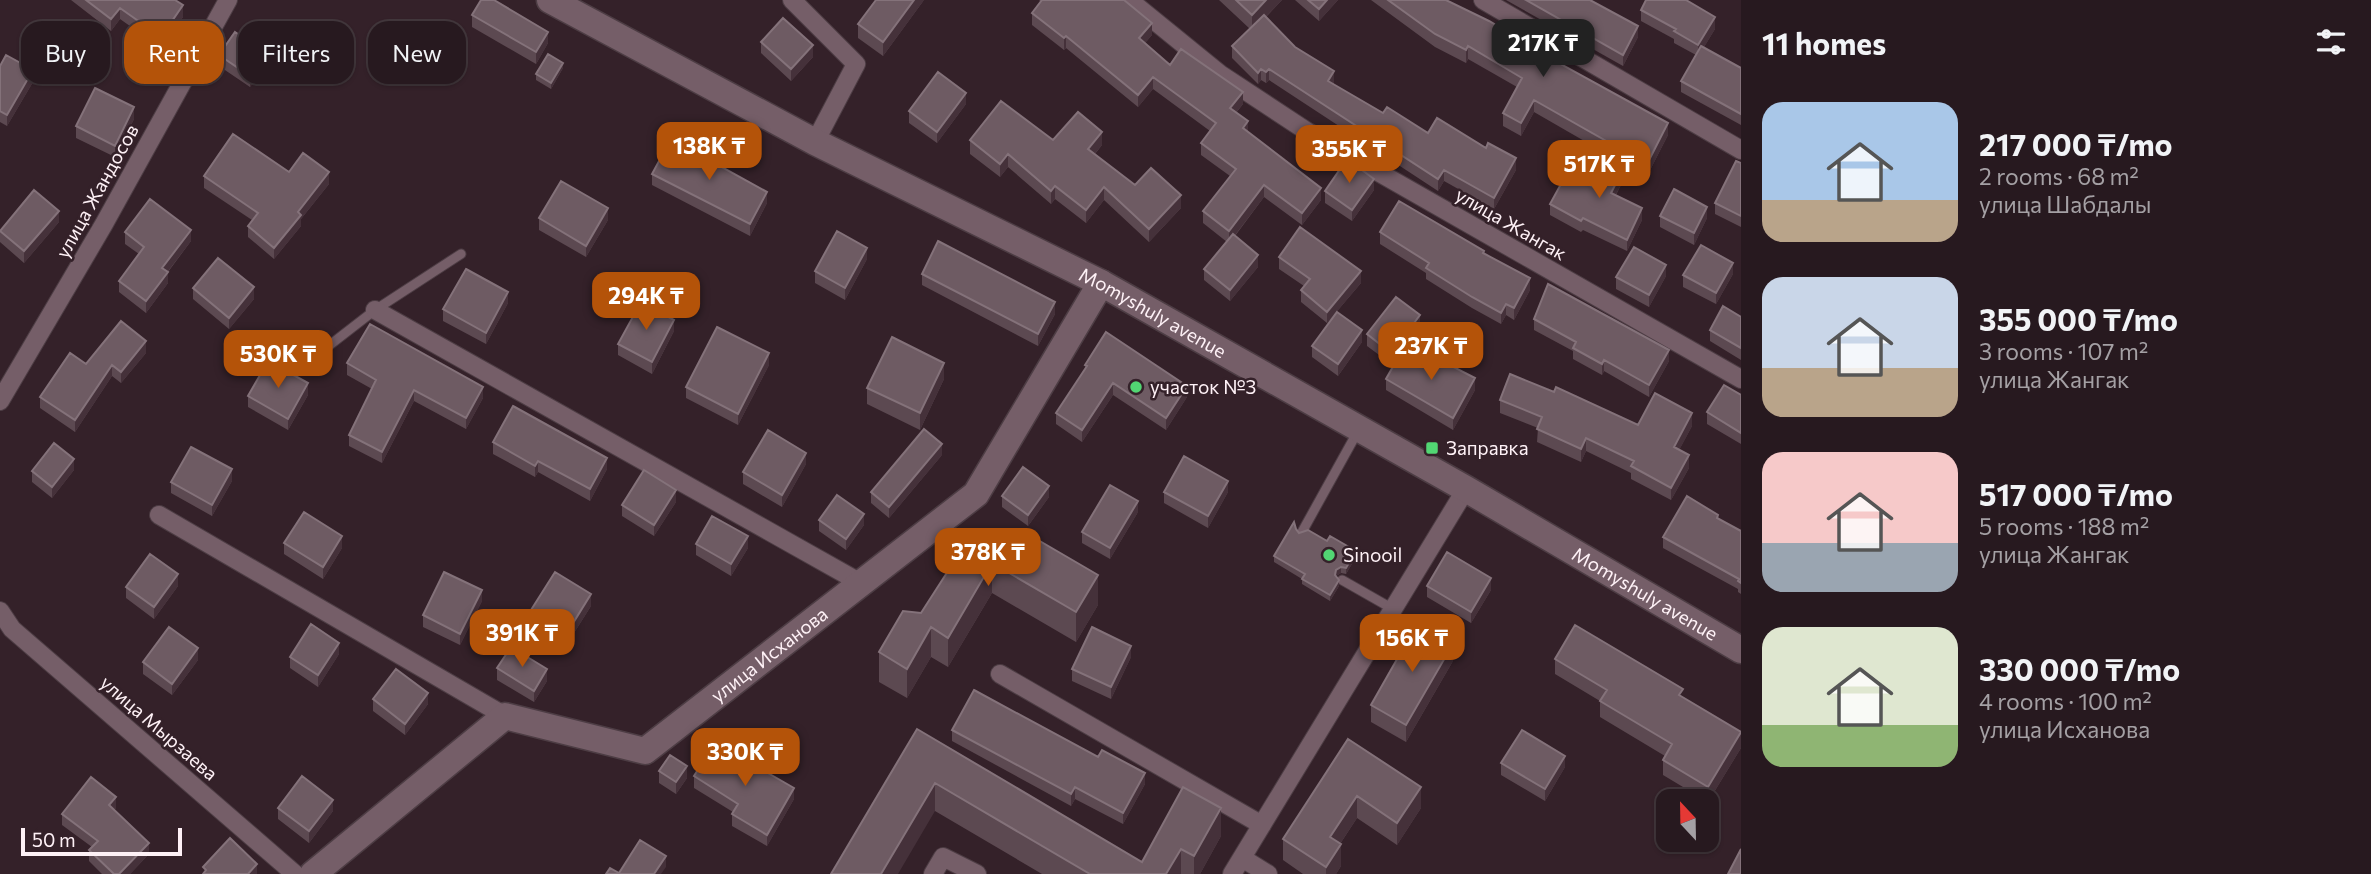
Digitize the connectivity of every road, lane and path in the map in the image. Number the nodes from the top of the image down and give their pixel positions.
1 (228, 0) edge
2 (550, 0) edge
3 (792, 0) edge
4 (1129, 0) edge
5 (1483, 0) edge
6 (815, 142) junction
7 (1741, 150) edge
8 (461, 254) dead end
9 (1101, 283) junction
10 (376, 310) junction
11 (313, 358) dead end
12 (1741, 379) edge
13 (0, 401) edge
14 (1359, 429) junction
15 (1466, 489) junction
16 (159, 515) dead end
17 (1303, 532) edge
18 (1342, 580) edge
19 (862, 583) junction
20 (1394, 609) junction
21 (0, 611) edge
22 (1741, 650) edge
23 (1000, 674) dead end
24 (505, 716) junction
25 (1262, 825) junction
26 (1242, 858) junction
27 (295, 874) edge
28 (313, 874) edge
29 (933, 874) edge
30 (977, 874) edge
31 (1232, 874) edge
32 (1268, 874) edge

1 - 13 street, улица Жандосов
2 - 6 main road, Momyshuly avenue
3 - 6 street
4 - 12 street, улица Жангак
5 - 7 street
6 - 9 main road, Momyshuly avenue
8 - 10 lane
9 - 14 main road, Momyshuly avenue
9 - 19 main road, улица Исханова
10 - 11 lane
10 - 19 street
14 - 15 main road, Momyshuly avenue
14 - 17 lane
15 - 20 street
15 - 22 main road, Momyshuly avenue
16 - 24 street
18 - 20 lane
19 - 24 main road, улица Исханова
20 - 25 street
21 - 27 street, улица Мырзаева
23 - 25 street
24 - 28 main road
25 - 26 street
26 - 31 street
26 - 32 street
29 - 30 street

